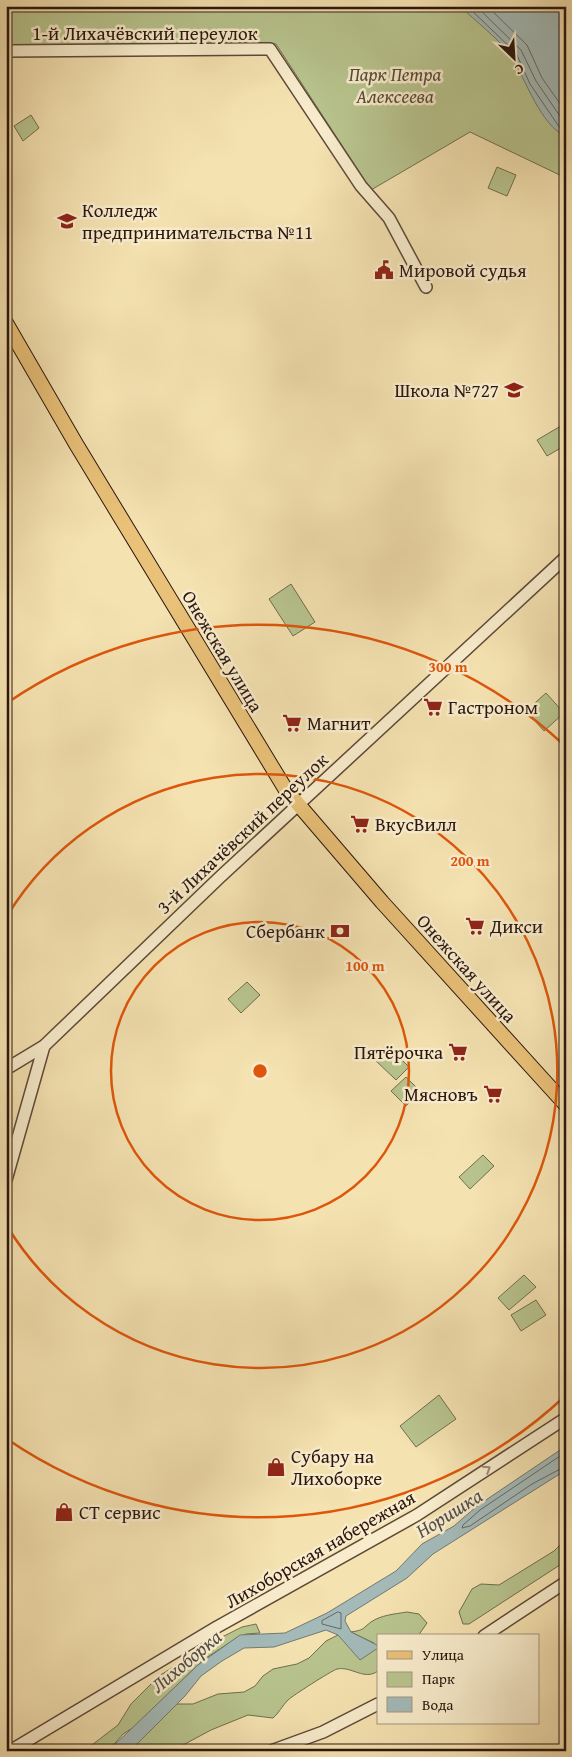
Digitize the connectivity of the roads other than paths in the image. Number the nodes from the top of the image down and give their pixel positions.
1 (6, 51) edge
2 (426, 287) dead end
3 (6, 323) edge
4 (566, 557) edge
5 (297, 806) junction
6 (44, 1046) junction
7 (6, 1069) edge
8 (566, 1105) edge
9 (6, 1180) edge
10 (566, 1418) edge
11 (566, 1582) edge
12 (487, 1634) edge
13 (377, 1705) edge
14 (10, 1751) edge
15 (271, 1751) edge

1 - 2 street, 1-й Лихачёвский переулок
3 - 5 main road, Онежская улица
4 - 5 street, 3-й Лихачёвский переулок
5 - 6 street, 3-й Лихачёвский переулок
5 - 8 main road, Онежская улица
6 - 7 street, 3-й Лихачёвский переулок
6 - 9 street
14 -> 10 street, Лихоборская набережная
11 - 12 street
13 - 15 street

